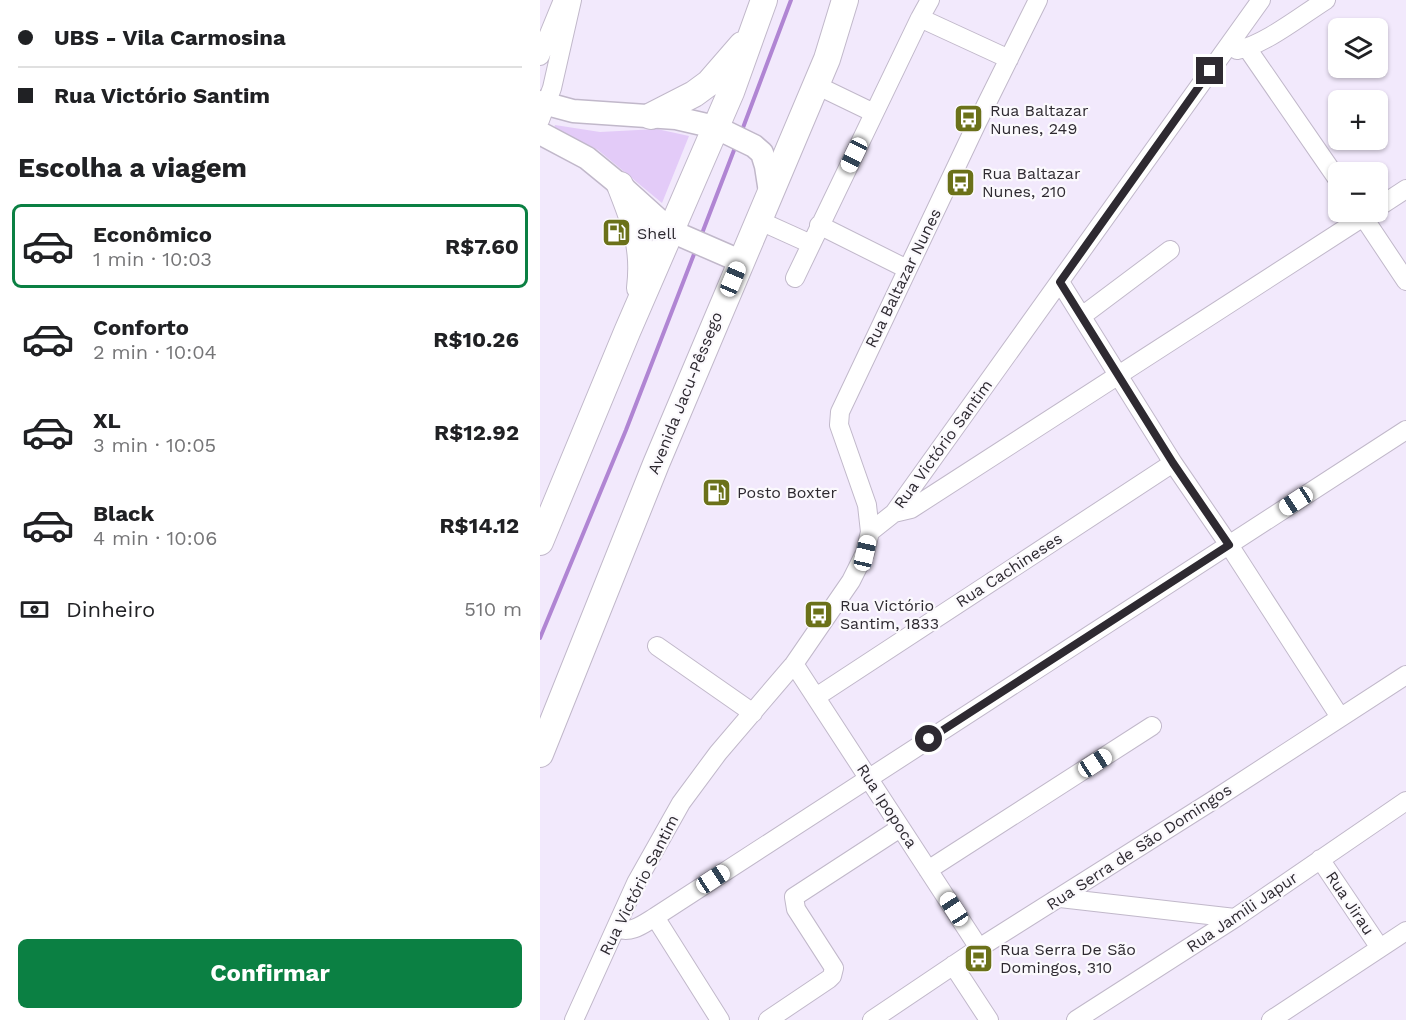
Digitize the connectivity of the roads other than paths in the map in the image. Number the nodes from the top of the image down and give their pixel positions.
1 (563, 0) edge
2 (572, 0) edge
3 (764, 0) edge
4 (845, 0) edge
5 (930, 0) edge
6 (1038, 0) edge
7 (1261, 0) edge
8 (1326, 0) edge
9 (921, 18) junction
10 (752, 34) junction
11 (1247, 48) junction
12 (1223, 52) junction
13 (540, 56) edge
14 (1009, 59) junction
15 (816, 85) junction
16 (542, 109) edge
17 (874, 113) junction
18 (651, 116) junction
19 (722, 130) junction
20 (540, 133) edge
21 (1328, 165) edge
22 (620, 185) junction
23 (1406, 189) edge
24 (770, 192) junction
25 (1388, 200) edge
26 (758, 220) junction
27 (1353, 222) edge
28 (1374, 222) edge
29 (819, 225) junction
30 (680, 234) junction
31 (811, 244) junction
32 (1170, 250) dead end
33 (729, 256) junction
34 (907, 269) junction
35 (795, 278) dead end
36 (1406, 281) edge
37 (1060, 282) junction
38 (638, 306) junction
39 (1082, 316) junction
40 (1119, 375) junction
41 (1406, 430) edge
42 (1173, 463) junction
43 (894, 513) junction
44 (870, 532) junction
45 (540, 542) edge
46 (1229, 545) junction
47 (657, 646) dead end
48 (794, 664) junction
49 (1406, 675) edge
50 (816, 697) junction
51 (753, 713) junction
52 (1340, 717) junction
53 (1152, 726) dead end
54 (540, 754) edge
55 (869, 778) junction
56 (1406, 801) edge
57 (900, 828) junction
58 (1320, 858) junction
59 (928, 870) junction
60 (1060, 898) junction
61 (655, 918) junction
62 (1235, 918) junction
63 (616, 928) junction
64 (1406, 931) edge
65 (980, 948) junction
66 (1380, 948) junction
67 (953, 965) junction
68 (874, 1019) edge
69 (574, 1020) edge
70 (720, 1020) edge
71 (768, 1020) edge
72 (989, 1020) edge
73 (1076, 1020) edge
74 (1271, 1020) edge

1 - 13 street
2 - 16 street
3 - 10 highway
4 - 15 highway, Avenida Jacu-Pêssego
5 - 9 street
6 - 14 street, Rua Baltazar Nunes
7 - 12 street, Rua Victório Santim
8 - 11 street
9 - 14 street
9 - 17 street
10 - 18 highway
10 - 19 highway
11 - 12 street
11 - 21 street
12 - 37 street, Rua Victório Santim
14 - 34 street, Rua Baltazar Nunes
15 - 17 street
15 - 24 highway, Avenida Jacu-Pêssego
16 - 18 main road
17 - 29 street
18 - 19 main road
19 - 24 main road
19 - 30 highway
20 - 22 main road
22 - 30 main road
22 - 38 highway
23 - 25 street
24 - 26 highway, Avenida Jacu-Pêssego
26 - 31 street
26 - 33 highway, Avenida Jacu-Pêssego
27 - 40 street
28 - 36 street
29 - 31 street
29 - 34 street
30 - 33 main road
30 - 38 highway
31 - 35 street
32 - 39 street
33 - 54 highway, Avenida Jacu-Pêssego
34 - 44 street, Rua Baltazar Nunes
37 - 39 street
37 - 43 street, Rua Victório Santim
38 - 45 highway
39 - 40 street
40 - 42 street
40 - 43 street
41 - 46 street
42 - 46 street
42 - 50 street, Rua Cachineses
43 - 44 street, Rua Victório Santim
44 - 48 street, Rua Victório Santim
46 - 52 street
46 - 55 street
47 - 51 street
48 - 50 street, Rua Ipopoca
48 - 51 street, Rua Victório Santim
49 - 52 street, Rua Serra de São Domingos
50 - 55 street, Rua Ipopoca
51 - 63 street, Rua Victório Santim
52 - 60 street, Rua Serra de São Domingos
53 - 59 street
55 - 57 street, Rua Ipopoca
55 - 61 street
56 - 58 street, Rua Jamili Japur
57 - 59 street, Rua Ipopoca
57 - 71 street
58 - 62 street, Rua Jamili Japur
58 - 66 street, Rua Jirau
59 - 65 street, Rua Ipopoca
60 - 62 street
60 - 65 street, Rua Serra de São Domingos
61 - 63 street
61 - 70 street
62 - 73 street, Rua Jamili Japur
63 - 69 street, Rua Victório Santim
64 - 66 street
65 - 67 street, Rua Serra de São Domingos
66 - 74 street
67 - 68 street, Rua Serra de São Domingos
67 - 72 street

